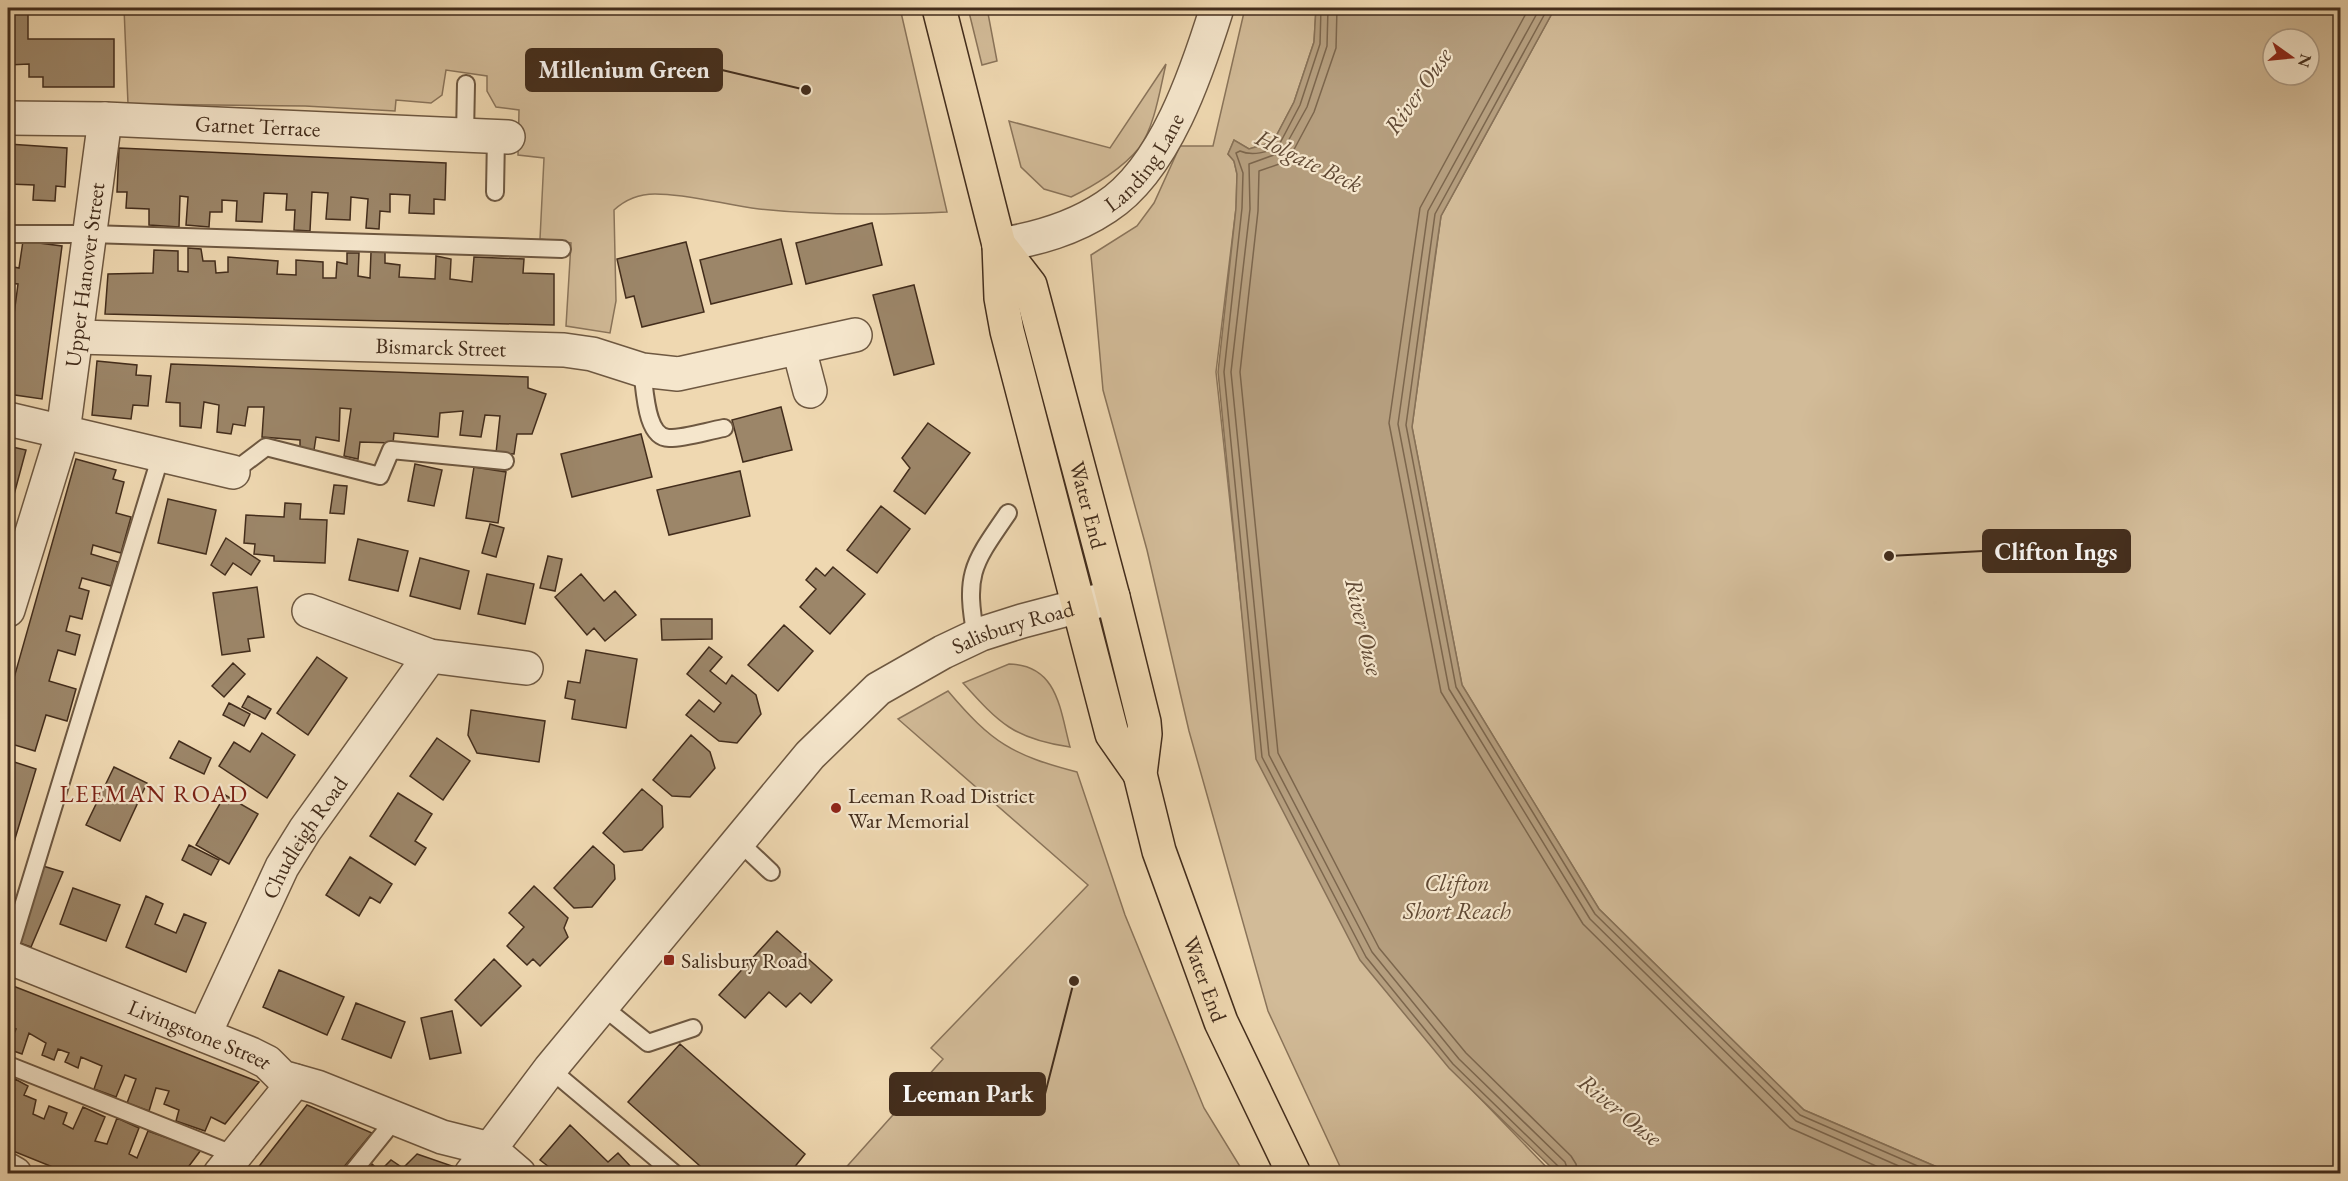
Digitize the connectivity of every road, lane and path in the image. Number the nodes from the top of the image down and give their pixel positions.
1 (939, 8) edge
2 (1217, 8) edge
3 (466, 84) dead end
4 (8, 118) edge
5 (105, 119) junction
6 (490, 136) junction
7 (495, 192) dead end
8 (8, 234) edge
9 (90, 234) junction
10 (999, 245) junction
11 (562, 249) dead end
12 (855, 335) dead end
13 (77, 337) junction
14 (800, 349) junction
15 (642, 370) junction
16 (810, 391) dead end
17 (8, 419) edge
18 (724, 428) dead end
19 (63, 432) junction
20 (161, 454) junction
21 (505, 461) dead end
22 (233, 472) joint
23 (1008, 513) dead end
24 (1113, 597) junction
25 (1079, 605) junction
26 (8, 610) edge
27 (309, 611) dead end
28 (976, 637) junction
29 (430, 656) junction
30 (526, 668) dead end
31 (1140, 774) junction
32 (738, 841) junction
33 (771, 872) dead end
34 (8, 956) edge
35 (602, 1006) junction
36 (693, 1028) dead end
37 (204, 1035) junction
38 (8, 1065) edge
39 (550, 1069) junction
40 (294, 1081) junction
41 (396, 1118) junction
42 (481, 1161) edge
43 (227, 1164) edge
44 (8, 1170) edge
45 (15, 1173) edge
46 (351, 1173) edge
47 (519, 1173) edge
48 (675, 1173) edge
49 (1294, 1173) edge

1 - 10 main road, Water End
2 - 10 street, Landing Lane
3 - 6 lane
4 - 5 street, Garnet Terrace
5 - 6 street, Garnet Terrace
5 - 9 street, Upper Hanover Street
6 - 7 lane
8 - 9 lane
9 - 11 lane
9 - 13 street, Upper Hanover Street
10 - 24 main road, Water End
10 - 25 main road, Water End
12 - 14 street, Bismarck Street
13 - 15 street, Bismarck Street
13 - 19 street, Upper Hanover Street
14 - 15 street, Bismarck Street
14 - 16 street
15 - 18 lane
17 - 19 street
19 - 20 street
19 - 26 street, Upper Hanover Street
20 - 22 street
20 - 34 lane
21 - 22 lane
23 - 28 lane
24 - 25 street, Salisbury Road
24 - 31 main road, Water End
25 - 28 street, Salisbury Road
25 - 31 main road, Water End
27 - 29 street
28 - 32 street, Salisbury Road
29 - 30 street
29 - 37 street, Chudleigh Road
31 - 49 main road, Water End
32 - 33 lane
32 - 35 street, Salisbury Road
34 - 37 street, Livingstone Street
35 - 36 lane
35 - 39 street, Salisbury Road
37 - 40 street, Livingstone Street
38 - 43 lane
39 - 42 street, Salisbury Road
39 - 48 lane
40 - 41 street, Livingstone Street
40 - 43 street
41 - 42 street, Livingstone Street
41 - 46 lane
42 - 47 street
44 - 45 street

